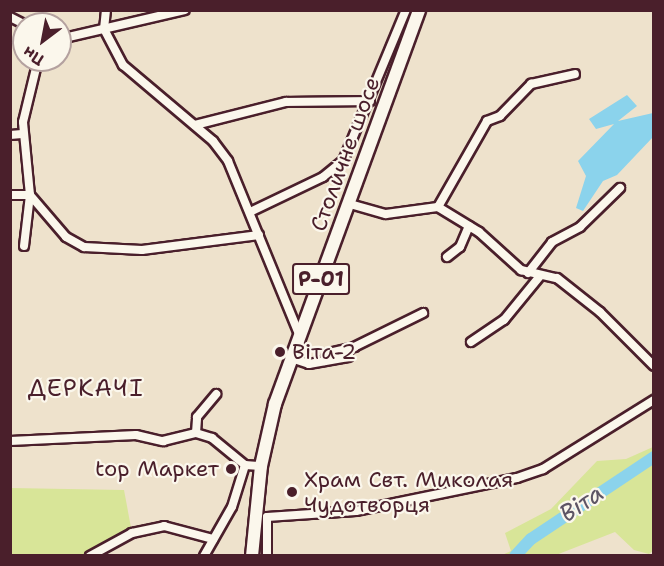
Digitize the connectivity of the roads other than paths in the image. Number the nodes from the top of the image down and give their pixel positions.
1 (106, 10) edge
2 (185, 10) edge
3 (406, 10) edge
4 (419, 10) edge
5 (104, 29) junction
6 (72, 36) edge
7 (35, 72) edge
8 (575, 74) dead end
9 (369, 101) junction
10 (195, 125) junction
11 (22, 134) junction
12 (10, 135) edge
13 (620, 188) dead end
14 (10, 195) edge
15 (30, 195) junction
16 (350, 204) junction
17 (438, 207) junction
18 (250, 212) junction
19 (469, 226) junction
20 (259, 235) junction
21 (24, 246) dead end
22 (447, 257) dead end
23 (528, 273) junction
24 (540, 276) junction
25 (423, 313) dead end
26 (299, 334) junction
27 (471, 342) dead end
28 (348, 357) dead end
29 (291, 358) junction
30 (324, 361) junction
31 (654, 366) edge
32 (216, 393) dead end
33 (654, 400) edge
34 (196, 433) junction
35 (10, 441) edge
36 (245, 465) junction
37 (261, 466) junction
38 (213, 539) junction
39 (90, 555) edge
40 (204, 555) edge
41 (252, 555) edge
42 (267, 555) edge

1 - 5 street
2 - 5 street
3 - 9 street
4 - 16 main road, Столичне шосе / Р-01
5 - 6 street
5 - 10 street
7 - 11 street
8 - 17 street
9 - 10 street
9 - 18 street
10 - 18 street
11 - 12 street
11 - 15 street
13 - 23 street
14 - 15 street
15 - 20 street
15 - 21 street
16 - 17 street
16 - 26 main road, Столичне шосе / Р-01
17 - 19 street
18 - 20 street
19 - 22 street
19 - 23 street
20 - 26 street
23 - 24 street
24 - 27 street
24 - 31 street
25 - 30 street
26 - 29 main road, Столичне шосе / Р-01
28 - 30 street
29 - 30 street
29 - 37 main road, Столичне шосе / Р-01
32 - 34 street
33 - 42 street
34 - 35 street
34 - 36 street
36 - 37 street
36 - 38 street
37 - 41 main road, Столичне шосе / Р-01
38 - 39 street
38 - 40 street

